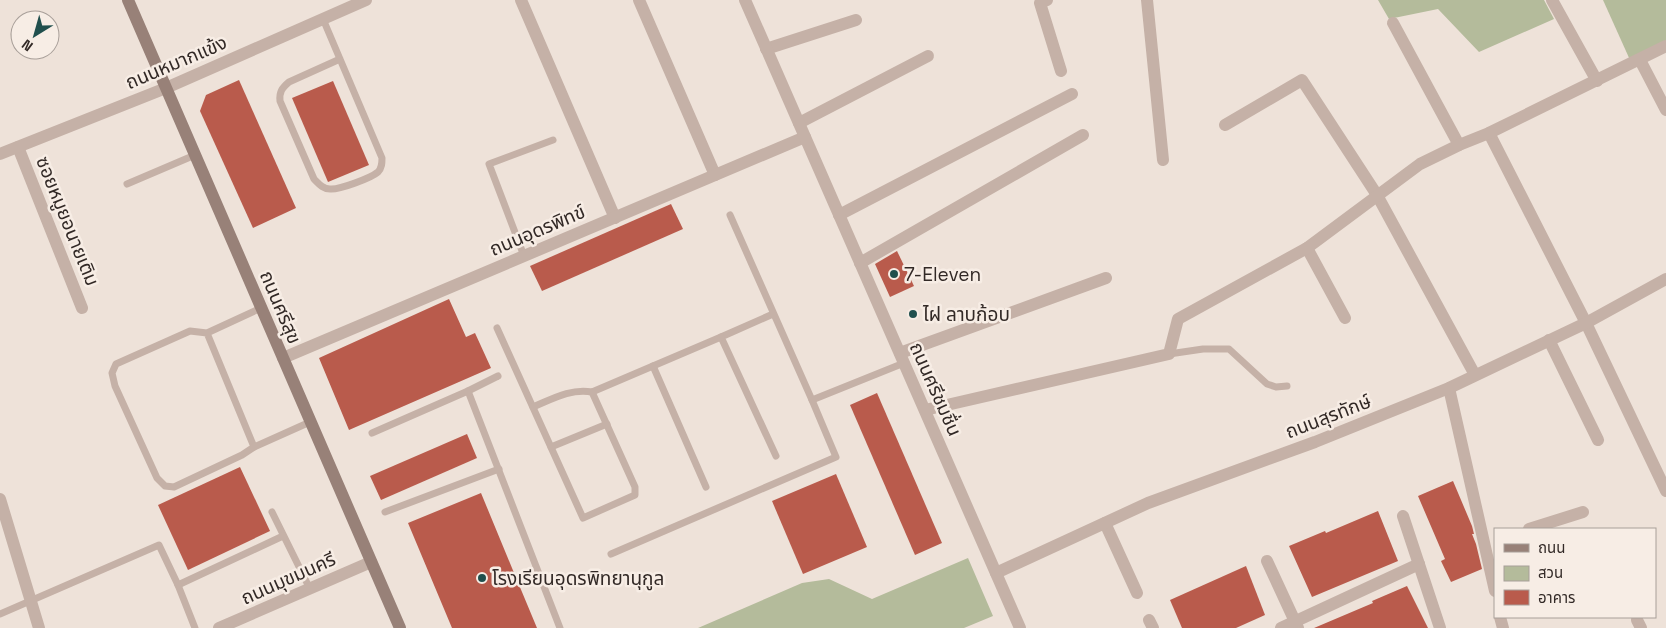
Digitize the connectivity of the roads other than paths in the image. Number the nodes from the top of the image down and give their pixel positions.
1 (128, 0) edge
2 (366, 0) edge
3 (520, 0) edge
4 (639, 0) edge
5 (745, 0) edge
6 (1047, 0) edge
7 (1147, 0) edge
8 (1552, 0) edge
9 (323, 19) junction
10 (856, 20) dead end
11 (1393, 23) dead end
12 (1666, 46) edge
13 (766, 49) junction
14 (928, 56) dead end
15 (340, 59) junction
16 (1640, 60) junction
17 (1061, 71) dead end
18 (1597, 81) junction
19 (166, 88) junction
20 (1072, 94) dead end
21 (1666, 110) edge
22 (799, 123) junction
23 (1225, 125) dead end
24 (1490, 133) junction
25 (1083, 135) dead end
26 (805, 137) junction
27 (553, 140) dead end
28 (1459, 145) junction
29 (18, 147) junction
30 (0, 154) edge
31 (195, 154) junction
32 (1163, 160) dead end
33 (715, 175) junction
34 (127, 184) dead end
35 (1377, 195) junction
36 (730, 215) dead end
37 (839, 215) junction
38 (615, 218) junction
39 (1307, 248) junction
40 (524, 256) junction
41 (860, 263) junction
42 (1106, 278) dead end
43 (1666, 279) edge
44 (82, 308) dead end
45 (262, 308) junction
46 (773, 314) junction
47 (1345, 318) dead end
48 (1586, 323) junction
49 (497, 328) dead end
50 (207, 333) junction
51 (721, 337) junction
52 (1548, 340) junction
53 (1168, 354) junction
54 (283, 358) junction
55 (902, 358) junction
56 (654, 366) junction
57 (1475, 375) junction
58 (498, 376) dead end
59 (1287, 386) dead end
60 (1450, 388) junction
61 (468, 391) junction
62 (592, 392) junction
63 (812, 400) junction
64 (533, 407) junction
65 (924, 410) junction
66 (310, 422) junction
67 (607, 424) junction
68 (372, 433) dead end
69 (1598, 440) dead end
70 (254, 447) junction
71 (551, 447) junction
72 (776, 456) dead end
73 (499, 469) junction
74 (706, 487) dead end
75 (1666, 491) edge
76 (0, 499) edge
77 (272, 512) dead end
78 (385, 512) dead end
79 (1584, 512) dead end
80 (1403, 516) dead end
81 (1105, 523) junction
82 (1532, 528) edge
83 (284, 536) junction
84 (1489, 541) edge
85 (611, 554) dead end
86 (1266, 561) dead end
87 (371, 562) junction
88 (1419, 564) junction
89 (996, 573) junction
90 (1494, 583) edge
91 (178, 585) junction
92 (310, 588) junction
93 (1137, 592) dead end
94 (30, 600) junction
95 (0, 614) edge
96 (1297, 625) edge
97 (39, 628) edge
98 (195, 628) edge
99 (220, 628) edge
100 (400, 628) edge
101 (560, 628) edge
102 (1020, 628) edge
103 (1281, 628) edge
104 (1440, 628) edge

1 - 19 main road, ถนนศรีสุข
2 - 9 street, ถนนหมากแข้ง
3 - 38 street
4 - 33 street
5 - 13 street, ถนนศรีชมชื่น
6 - 17 street
7 - 32 street
8 - 18 street
9 - 15 lane
9 - 19 street, ถนนหมากแข้ง
10 - 13 street
11 - 28 street
12 - 16 street
13 - 22 street, ถนนศรีชมชื่น
14 - 22 street
15 - 15 lane
16 - 18 street
16 - 21 street
18 - 24 street
19 - 29 street, ถนนหมากแข้ง
19 - 31 main road, ถนนศรีสุข
20 - 37 street
22 - 26 street, ถนนศรีชมชื่น
23 - 35 street
24 - 28 street
24 - 48 street
25 - 41 street
26 - 33 street, ถนนอุดรพิทข์
26 - 37 street, ถนนศรีชมชื่น
27 - 40 lane
28 - 35 street
29 - 30 street, ถนนหมากแข้ง
29 - 44 street, ซอยหมูยอนายเติม
31 - 34 lane
31 - 45 main road, ถนนศรีสุข
33 - 38 street, ถนนอุดรพิทข์
35 - 39 street
35 - 57 street
36 - 46 lane
37 - 41 street, ถนนศรีชมชื่น
38 - 40 street, ถนนอุดรพิทข์
39 - 47 street
39 - 53 street
40 - 54 street, ถนนอุดรพิทข์
41 - 55 street, ถนนศรีชมชื่น
42 - 55 street
43 - 48 street, ถนนสุรทักษ์
45 - 50 lane
45 - 54 main road, ถนนศรีสุข
46 - 51 lane
46 - 63 lane
48 - 52 street, ถนนสุรทักษ์
48 - 75 street
49 - 64 lane
50 - 70 lane
50 - 70 lane
51 - 56 lane
51 - 72 lane
52 - 57 street, ถนนสุรทักษ์
52 - 69 street
53 - 59 lane
53 - 65 street
54 - 66 main road, ถนนศรีสุข
55 - 63 lane
55 - 65 street, ถนนศรีชมชื่น
56 - 62 lane
56 - 74 lane
57 - 60 street, ถนนสุรทักษ์
58 - 61 lane
60 - 81 street, ถนนสุรทักษ์
60 - 84 street
61 - 68 lane
61 - 73 lane
62 - 64 lane
62 - 67 lane
63 - 85 lane
64 - 71 lane
65 - 89 street, ถนนศรีชมชื่น
66 - 70 lane
66 - 87 main road, ถนนศรีสุข
67 - 71 lane
67 - 71 lane
73 - 78 lane
73 - 101 lane
76 - 94 street
77 - 83 lane
79 - 82 street
80 - 88 street
81 - 89 street, ถนนสุรทักษ์
81 - 93 street
83 - 91 lane
83 - 92 lane
84 - 90 street
86 - 96 street
87 - 92 street, ถนนมุขมนครี
87 - 100 main road, ถนนศรีสุข
88 - 96 street
88 - 104 street
89 - 102 street, ถนนศรีชมชื่น
91 - 94 lane
91 - 98 lane
92 - 99 street, ถนนมุขมนครี
94 - 95 lane
94 - 97 street
96 - 103 street

